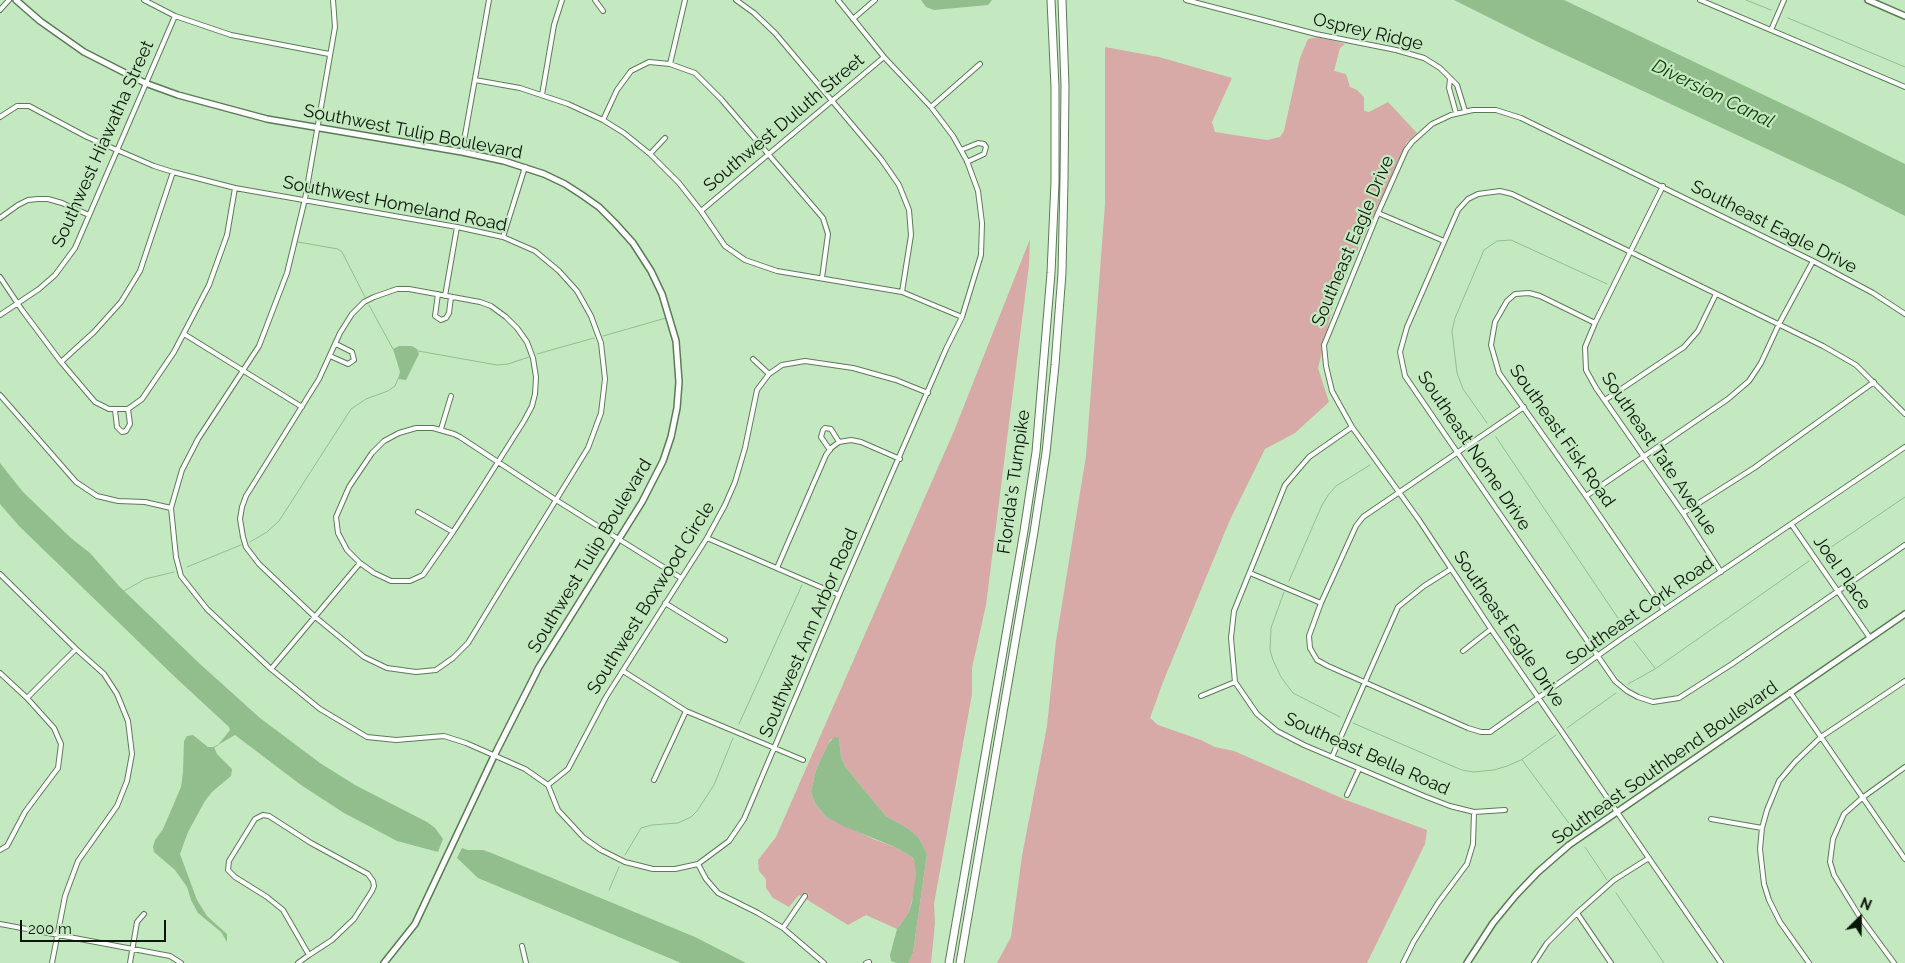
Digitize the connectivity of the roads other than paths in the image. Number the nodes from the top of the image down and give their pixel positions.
1 (9, 0) edge
2 (16, 0) edge
3 (144, 0) edge
4 (332, 0) edge
5 (490, 0) edge
6 (562, 0) edge
7 (595, 0) edge
8 (685, 0) edge
9 (736, 0) edge
10 (838, 0) edge
11 (875, 0) edge
12 (1051, 0) edge
13 (1062, 0) edge
14 (1186, 0) edge
15 (1700, 0) edge
16 (1784, 0) edge
17 (1868, 0) edge
18 (0, 10) edge
19 (603, 10) dead end
20 (175, 16) junction
21 (1905, 16) edge
22 (853, 19) junction
23 (1771, 30) junction
24 (329, 54) junction
25 (884, 57) junction
26 (670, 64) junction
27 (980, 64) dead end
28 (1450, 79) junction
29 (475, 80) junction
30 (145, 83) junction
31 (1905, 87) edge
32 (1460, 93) junction
33 (542, 95) junction
34 (1452, 95) junction
35 (832, 101) junction
36 (931, 107) junction
37 (1465, 111) junction
38 (1456, 113) junction
39 (0, 117) edge
40 (603, 120) junction
41 (317, 128) junction
42 (665, 138) dead end
43 (961, 150) junction
44 (117, 151) junction
45 (462, 152) junction
46 (768, 153) junction
47 (650, 154) junction
48 (967, 162) junction
49 (525, 167) junction
50 (173, 172) junction
51 (1662, 186) junction
52 (235, 188) junction
53 (305, 199) junction
54 (701, 211) junction
55 (1378, 213) junction
56 (89, 215) junction
57 (0, 218) edge
58 (457, 227) junction
59 (503, 237) junction
60 (1444, 241) junction
61 (1631, 252) junction
62 (1813, 261) junction
63 (0, 277) edge
64 (822, 278) junction
65 (902, 292) junction
66 (438, 294) junction
67 (1716, 294) junction
68 (445, 296) junction
69 (450, 297) junction
70 (17, 303) junction
71 (1905, 314) edge
72 (0, 315) edge
73 (962, 317) junction
74 (1595, 323) junction
75 (1779, 324) junction
76 (184, 334) junction
77 (336, 344) junction
78 (330, 356) junction
79 (753, 359) dead end
80 (62, 362) junction
81 (244, 370) junction
82 (769, 374) junction
83 (1874, 382) junction
84 (928, 393) junction
85 (0, 395) edge
86 (451, 396) dead end
87 (1604, 400) junction
88 (302, 407) junction
89 (1524, 407) junction
90 (128, 409) junction
91 (115, 410) junction
92 (1905, 414) edge
93 (1352, 427) junction
94 (441, 429) junction
95 (839, 442) junction
96 (1905, 447) edge
97 (830, 450) junction
98 (1457, 452) junction
99 (1644, 457) junction
100 (900, 458) junction
101 (498, 462) junction
102 (1399, 492) junction
103 (1586, 496) junction
104 (556, 500) junction
105 (171, 508) junction
106 (418, 512) dead end
107 (1683, 513) junction
108 (1792, 524) junction
109 (453, 532) junction
110 (619, 538) junction
111 (707, 538) junction
112 (1905, 545) edge
113 (360, 563) junction
114 (777, 568) junction
115 (1451, 569) junction
116 (1721, 572) junction
117 (1250, 573) junction
118 (0, 574) edge
119 (682, 578) junction
120 (1838, 590) junction
121 (839, 595) junction
122 (666, 603) junction
123 (1321, 603) junction
124 (1664, 610) junction
125 (1905, 614) edge
126 (314, 616) junction
127 (1491, 629) junction
128 (1870, 638) junction
129 (725, 640) dead end
130 (76, 649) junction
131 (1463, 651) dead end
132 (1598, 656) junction
133 (271, 669) junction
134 (623, 671) junction
135 (0, 673) edge
136 (1235, 682) junction
137 (1905, 682) edge
138 (1364, 683) junction
139 (1790, 692) junction
140 (1201, 696) dead end
141 (27, 698) junction
142 (1539, 698) junction
143 (686, 711) junction
144 (1821, 737) junction
145 (775, 748) junction
146 (494, 756) junction
147 (1332, 757) junction
148 (803, 760) dead end
149 (1905, 767) edge
150 (1359, 769) junction
151 (654, 780) dead end
152 (548, 785) junction
153 (1347, 795) dead end
154 (1862, 798) junction
155 (1505, 810) dead end
156 (1617, 811) junction
157 (1474, 812) junction
158 (1711, 819) dead end
159 (1762, 828) junction
160 (0, 850) edge
161 (1649, 858) junction
162 (1905, 858) edge
163 (698, 864) junction
164 (805, 896) dead end
165 (1577, 913) junction
166 (144, 914) dead end
167 (0, 924) edge
168 (783, 928) junction
169 (58, 936) junction
170 (522, 946) dead end
171 (131, 949) junction
172 (309, 955) junction
173 (52, 963) edge
174 (130, 963) edge
175 (181, 963) edge
176 (298, 963) edge
177 (384, 963) edge
178 (526, 963) edge
179 (824, 963) edge
180 (949, 963) edge
181 (960, 963) edge
182 (1403, 963) edge
183 (1467, 963) edge
184 (1534, 963) edge
185 (1611, 963) edge
186 (1721, 963) edge
187 (1809, 963) edge
188 (1894, 963) edge

1 - 18 street
2 - 30 street, Southwest Tulip Boulevard
3 - 20 street
4 - 24 street
5 - 29 street
6 - 33 street
7 - 19 street
8 - 26 street
9 - 35 street
10 - 22 street, Southwest Ann Arbor Road
11 - 22 street
12 - 180 highway, Florida's Turnpike
13 - 181 highway, Florida's Turnpike
14 - 28 street, Osprey Ridge
15 - 23 street
16 - 23 street
17 - 21 street
20 - 24 street
20 - 30 street, Southwest Hiawatha Street
22 - 25 street, Southwest Ann Arbor Road
23 - 31 street
24 - 41 street
25 - 35 street, Southwest Duluth Street
25 - 36 street, Southwest Ann Arbor Road
26 - 40 street
26 - 46 street
27 - 36 street
28 - 32 street, Osprey Ridge
28 - 34 street
29 - 33 street
29 - 45 street
30 - 41 street, Southwest Tulip Boulevard
30 - 44 street, Southwest Hiawatha Street
32 - 34 street
32 - 37 street, Osprey Ridge
33 - 40 street
34 - 38 street
35 - 46 street, Southwest Duluth Street
35 - 65 street
36 - 43 street, Southwest Ann Arbor Road
37 - 38 street, Southeast Eagle Drive
37 - 51 street, Southeast Eagle Drive
38 - 55 street, Southeast Eagle Drive
39 - 44 street, Southwest Homeland Road
40 - 47 street
41 - 45 street, Southwest Tulip Boulevard
41 - 53 street
42 - 47 street
43 - 48 street, Southwest Ann Arbor Road
43 - 48 street
44 - 50 street, Southwest Homeland Road
44 - 56 street, Southwest Hiawatha Street
45 - 49 street, Southwest Tulip Boulevard
46 - 54 street, Southwest Duluth Street
46 - 64 street
47 - 54 street
48 - 73 street, Southwest Ann Arbor Road
49 - 59 street
49 - 110 street, Southwest Tulip Boulevard
50 - 52 street, Southwest Homeland Road
50 - 80 street
51 - 61 street, Southeast Tate Avenue
51 - 62 street, Southeast Eagle Drive
52 - 53 street, Southwest Homeland Road
52 - 76 street
53 - 58 street, Southwest Homeland Road
53 - 81 street
54 - 64 street
55 - 60 street
55 - 93 street, Southeast Eagle Drive
56 - 57 street
56 - 70 street, Southwest Hiawatha Street
58 - 59 street, Southwest Homeland Road
58 - 68 street
59 - 104 street, Southwest Homeland Road
60 - 61 street, Southeast Nome Drive
60 - 98 street, Southeast Nome Drive
61 - 67 street, Southeast Nome Drive
61 - 74 street, Southeast Tate Avenue
62 - 71 street, Southeast Eagle Drive
62 - 75 street
63 - 70 street
64 - 65 street
65 - 73 street
66 - 68 street, Southwest Homeland Road
66 - 69 street
66 - 77 street, Southwest Homeland Road
67 - 75 street, Southeast Nome Drive
67 - 87 street
68 - 69 street, Southwest Homeland Road
69 - 101 street, Southwest Homeland Road
70 - 72 street, Southwest Hiawatha Street
70 - 80 street
73 - 84 street, Southwest Ann Arbor Road
74 - 87 street, Southeast Tate Avenue
74 - 89 street, Southeast Fisk Road
75 - 83 street, Southeast Nome Drive
75 - 99 street
76 - 81 street
76 - 90 street
77 - 78 street, Southwest Homeland Road
77 - 78 street
78 - 88 street, Southwest Homeland Road
79 - 82 street
80 - 91 street
81 - 88 street
81 - 105 street
82 - 84 street
82 - 111 street, Southwest Boxwood Circle
83 - 92 street, Southeast Nome Drive
83 - 107 street
84 - 100 street, Southwest Ann Arbor Road
85 - 105 street
86 - 94 street
87 - 99 street, Southeast Tate Avenue
88 - 126 street, Southwest Homeland Road
89 - 98 street, Southeast Cork Road
89 - 103 street, Southeast Fisk Road
90 - 91 street
90 - 91 street
93 - 102 street, Southeast Eagle Drive
93 - 117 street, Southeast Bella Road
94 - 101 street
94 - 113 street
95 - 97 street
95 - 97 street
95 - 100 street
96 - 108 street, Southeast Cork Road
97 - 114 street
98 - 102 street, Southeast Cork Road
98 - 132 street, Southeast Nome Drive
99 - 103 street
99 - 107 street, Southeast Tate Avenue
100 - 121 street, Southwest Ann Arbor Road
101 - 104 street
101 - 109 street
102 - 115 street, Southeast Eagle Drive
102 - 123 street, Southeast Cork Road
103 - 124 street, Southeast Fisk Road
104 - 110 street
104 - 126 street, Southwest Homeland Road
105 - 133 street
106 - 109 street
107 - 116 street, Southeast Tate Avenue
108 - 116 street, Southeast Cork Road
108 - 120 street, Joel Place
109 - 113 street
110 - 119 street
110 - 146 street, Southwest Tulip Boulevard
111 - 114 street
111 - 119 street, Southwest Boxwood Circle
112 - 120 street, Southeast Nome Drive
113 - 126 street
114 - 121 street
115 - 127 street, Southeast Eagle Drive
115 - 138 street
116 - 124 street, Southeast Cork Road
117 - 123 street
117 - 136 street, Southeast Bella Road
118 - 130 street
119 - 122 street, Southwest Boxwood Circle
120 - 128 street, Joel Place
120 - 132 street, Southeast Nome Drive
121 - 145 street, Southwest Ann Arbor Road
122 - 129 street
122 - 134 street, Southwest Boxwood Circle
123 - 138 street, Southeast Cork Road
124 - 132 street, Southeast Cork Road
125 - 128 street, Southeast Southbend Boulevard
126 - 133 street
127 - 131 street
127 - 142 street, Southeast Eagle Drive
128 - 139 street, Southeast Southbend Boulevard
130 - 141 street
130 - 169 street
132 - 142 street, Southeast Cork Road
133 - 146 street
134 - 143 street
134 - 152 street, Southwest Boxwood Circle
135 - 141 street
136 - 140 street
136 - 147 street, Southeast Bella Road
137 - 144 street
138 - 142 street, Southeast Cork Road
138 - 147 street
139 - 144 street
139 - 156 street, Southeast Southbend Boulevard
141 - 160 street
142 - 156 street, Southeast Eagle Drive
143 - 145 street
143 - 151 street
144 - 154 street
144 - 159 street
145 - 148 street
145 - 163 street, Southwest Ann Arbor Road
146 - 152 street
146 - 177 street, Southwest Tulip Boulevard
147 - 150 street, Southeast Bella Road
149 - 154 street
150 - 153 street
150 - 157 street, Southeast Bella Road
152 - 163 street, Southwest Ann Arbor Road
154 - 162 street
154 - 188 street
155 - 157 street, Southeast Bella Road
156 - 161 street, Southeast Eagle Drive
156 - 183 street, Southeast Southbend Boulevard
157 - 182 street
158 - 159 street
159 - 187 street
161 - 165 street
161 - 186 street, Southeast Eagle Drive
163 - 168 street
164 - 168 street
165 - 184 street
165 - 185 street
166 - 171 street
167 - 169 street
168 - 179 street
169 - 171 street
169 - 173 street
170 - 178 street
171 - 174 street
171 - 175 street
172 - 172 street
172 - 176 street

